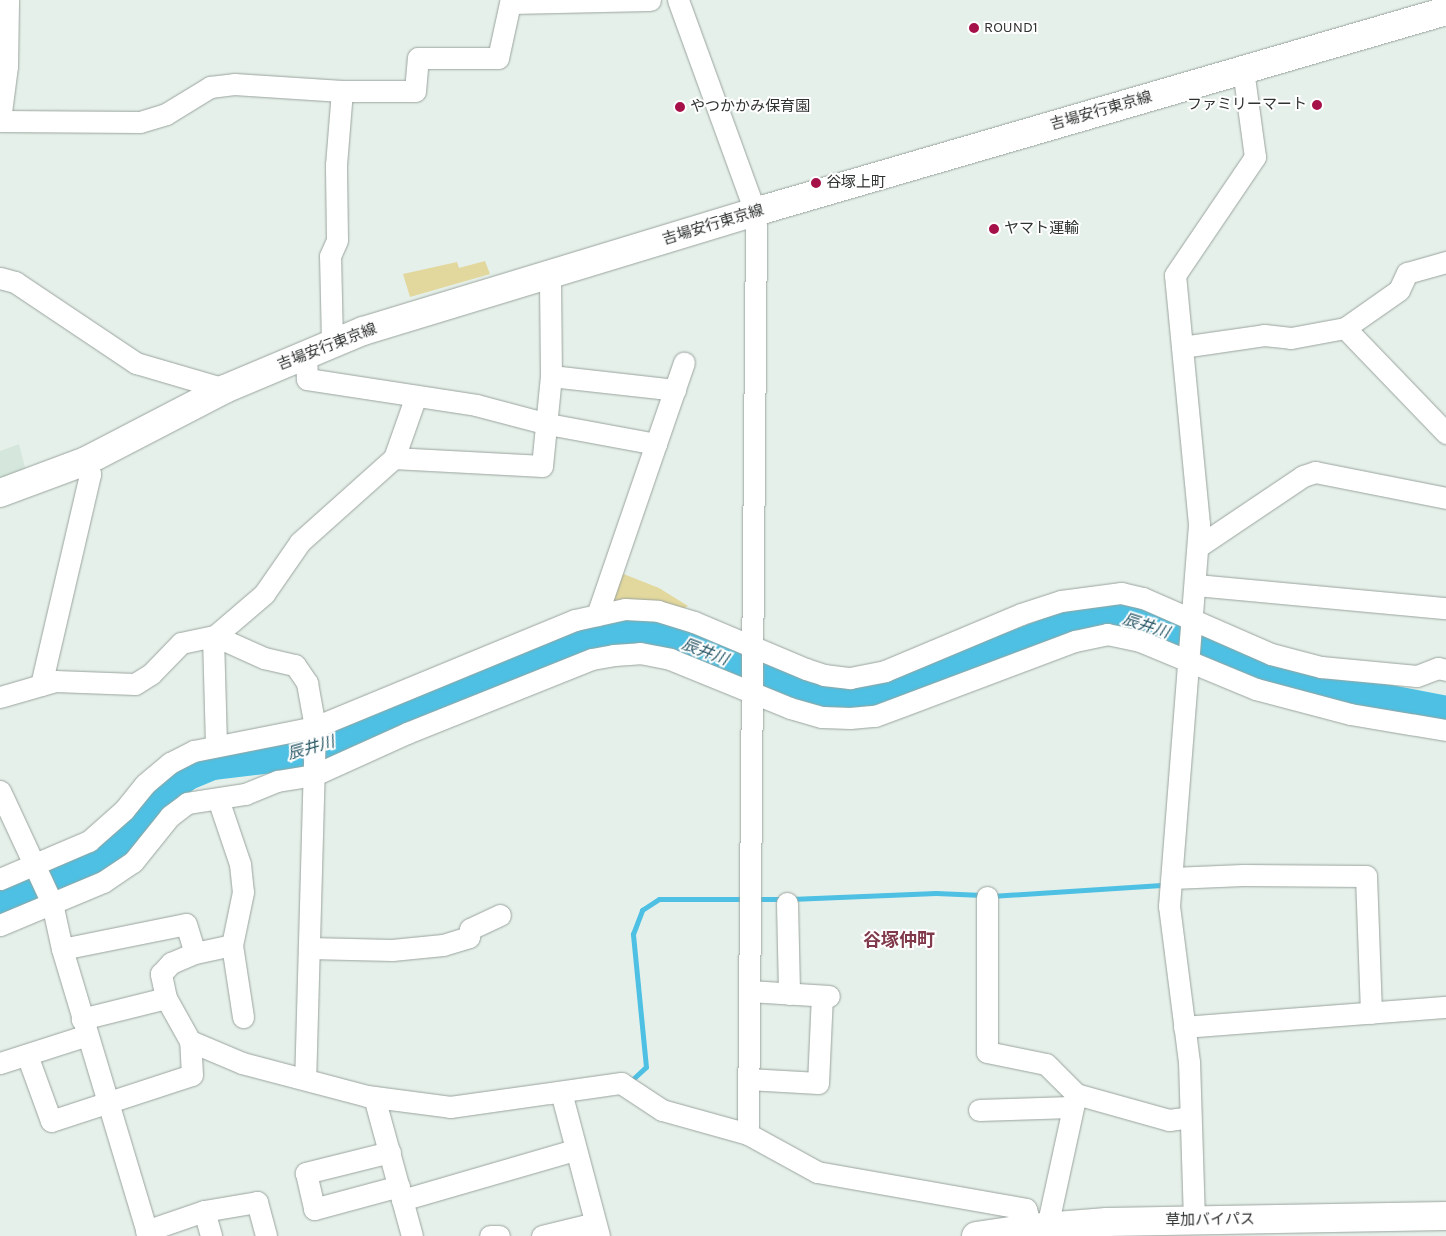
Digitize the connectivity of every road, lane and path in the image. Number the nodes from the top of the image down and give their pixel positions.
1 (8, 0) edge
2 (650, 0) edge
3 (678, 0) edge
4 (1443, 0) edge
5 (510, 2) edge
6 (1446, 5) edge
7 (1446, 11) edge
8 (1243, 69) junction
9 (342, 91) junction
10 (0, 121) edge
11 (754, 212) junction
12 (1446, 262) edge
13 (550, 274) junction
14 (0, 278) edge
15 (1345, 328) junction
16 (332, 342) junction
17 (1182, 347) junction
18 (306, 353) junction
19 (684, 363) dead end
20 (551, 376) junction
21 (225, 389) junction
22 (675, 390) junction
23 (416, 396) junction
24 (548, 424) junction
25 (1446, 433) edge
26 (656, 444) junction
27 (394, 458) junction
28 (86, 461) junction
29 (0, 493) edge
30 (1446, 498) edge
31 (1199, 546) junction
32 (1196, 585) junction
33 (1446, 608) edge
34 (597, 615) junction
35 (1192, 621) junction
36 (214, 637) junction
37 (754, 649) junction
38 (1189, 657) junction
39 (1446, 670) edge
40 (41, 685) junction
41 (752, 690) junction
42 (0, 697) edge
43 (1446, 730) edge
44 (315, 731) junction
45 (216, 746) junction
46 (314, 769) junction
47 (0, 791) edge
48 (218, 799) junction
49 (37, 866) junction
50 (1172, 878) junction
51 (0, 879) edge
52 (987, 897) dead end
53 (51, 900) junction
54 (787, 903) dead end
55 (500, 915) dead end
56 (0, 925) edge
57 (232, 945) junction
58 (309, 948) junction
59 (62, 949) junction
60 (195, 953) junction
61 (749, 992) junction
62 (790, 994) junction
63 (166, 998) junction
64 (1446, 1007) edge
65 (1371, 1013) junction
66 (243, 1017) dead end
67 (85, 1027) junction
68 (1184, 1027) junction
69 (190, 1041) junction
70 (27, 1055) junction
71 (0, 1063) edge
72 (305, 1079) junction
73 (748, 1079) junction
74 (561, 1092) junction
75 (374, 1097) junction
76 (1073, 1100) junction
77 (108, 1103) junction
78 (979, 1110) dead end
79 (1190, 1117) junction
80 (748, 1134) junction
81 (574, 1150) junction
82 (390, 1152) junction
83 (400, 1193) junction
84 (204, 1211) junction
85 (1446, 1216) edge
86 (1194, 1220) junction
87 (1039, 1227) junction
88 (597, 1230) edge
89 (147, 1234) edge
90 (1446, 1234) edge
91 (211, 1236) edge
92 (266, 1236) edge
93 (412, 1236) edge
94 (490, 1236) edge
95 (499, 1236) edge
96 (542, 1236) edge
97 (976, 1236) edge
98 (1294, 1236) edge

1 - 10 street
2 - 5 street
3 - 11 street
4 - 6 street
5 - 9 street
7 - 8 main road, 吉場安行東京線
8 - 11 main road, 吉場安行東京線
8 - 17 street
9 - 10 street
9 - 16 street
11 - 13 main road, 吉場安行東京線
11 - 37 street
12 - 15 street
13 - 16 main road, 吉場安行東京線
13 - 20 street
14 - 21 street
15 - 17 street
15 - 25 street
16 - 18 main road, 吉場安行東京線
17 - 31 street
18 - 21 main road, 吉場安行東京線
18 - 23 street
19 - 22 street
20 - 22 street
20 - 24 street
21 - 28 main road, 吉場安行東京線
22 - 26 street
23 - 24 street
23 - 27 street
24 - 26 street
24 - 27 street
26 - 34 street
27 - 36 street
28 - 29 main road, 吉場安行東京線
28 - 40 street
30 - 31 street
31 - 32 street
32 - 33 street
32 - 35 street
34 - 37 street
34 - 44 street
35 - 37 street
35 - 38 street
35 - 39 street
36 - 40 street
36 - 44 street
36 - 45 street
37 - 41 street
38 - 41 street
38 - 43 street
38 - 50 street
40 - 42 street
41 - 46 street
41 - 61 street
44 - 45 street
44 - 46 street
45 - 49 street
46 - 48 street
46 - 58 street
47 - 49 street
48 - 53 street
48 - 57 street
49 - 51 street
49 - 53 street
50 - 65 street
50 - 68 street
52 - 76 street
53 - 56 street
53 - 59 street
54 - 62 street
55 - 58 street
57 - 60 street
57 - 66 street
58 - 72 street
59 - 60 street
59 - 67 street
60 - 63 street
61 - 62 street
61 - 73 street
62 - 73 street
63 - 67 street
63 - 69 street
64 - 65 street
65 - 68 street
67 - 70 street
67 - 77 street
68 - 79 street
69 - 72 street
69 - 77 street
70 - 71 street
70 - 77 street
72 - 75 street
73 - 80 street
74 - 75 street
74 - 80 street
74 - 81 street
75 - 82 street
76 - 78 street
76 - 79 street
76 - 87 street
77 - 89 street
79 - 86 street
80 - 87 street
81 - 83 street
81 - 88 street
82 - 83 street
82 - 83 street
83 - 93 street
84 - 89 street
84 - 91 street
84 - 92 street
85 - 86 main road, 草加バイパス
86 - 87 main road, 草加バイパス
87 - 97 main road, 草加バイパス
88 - 96 street
90 - 98 main road
94 - 95 street

